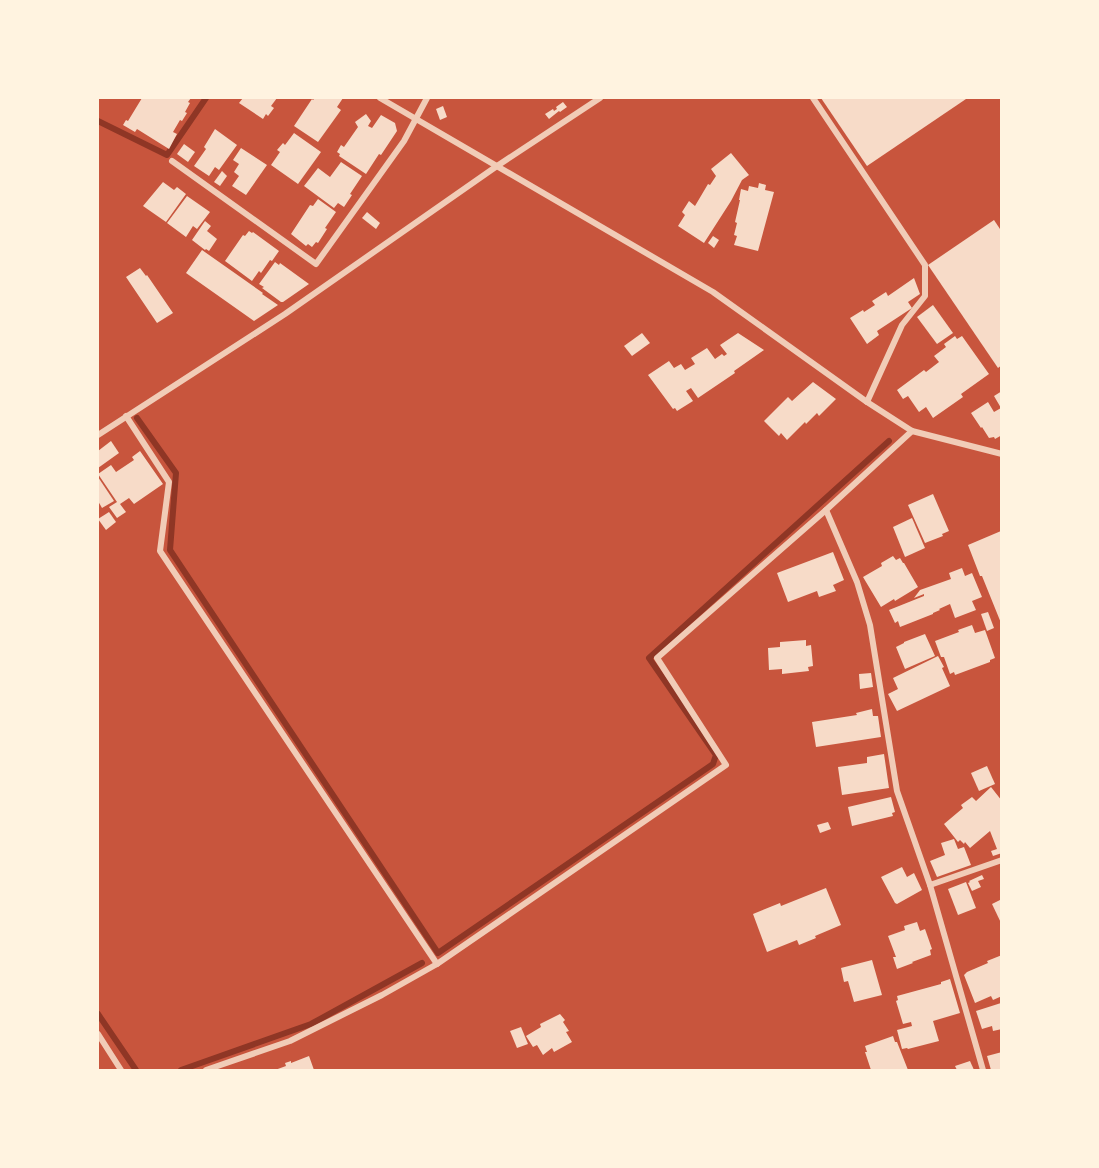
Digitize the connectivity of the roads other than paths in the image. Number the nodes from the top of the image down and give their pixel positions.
1 (380, 98) edge
2 (427, 98) edge
3 (600, 98) edge
4 (813, 98) edge
5 (417, 118) junction
6 (172, 161) dead end
7 (497, 166) junction
8 (867, 402) junction
9 (126, 416) junction
10 (912, 431) junction
11 (98, 435) edge
12 (1002, 453) edge
13 (826, 510) junction
14 (1002, 860) edge
15 (930, 885) junction
16 (437, 964) junction
17 (98, 1034) edge
18 (121, 1071) edge
19 (206, 1071) edge
20 (982, 1071) edge

1 - 5 street
2 - 5 street
3 - 7 street
4 - 8 street
5 - 6 street
5 - 7 street
7 - 8 street
7 - 9 street
8 - 10 street
9 - 11 street
9 - 16 street
10 - 12 street
10 - 13 street
13 - 15 street
13 - 16 street
14 - 15 street
15 - 20 street
16 - 19 street
17 - 18 street

